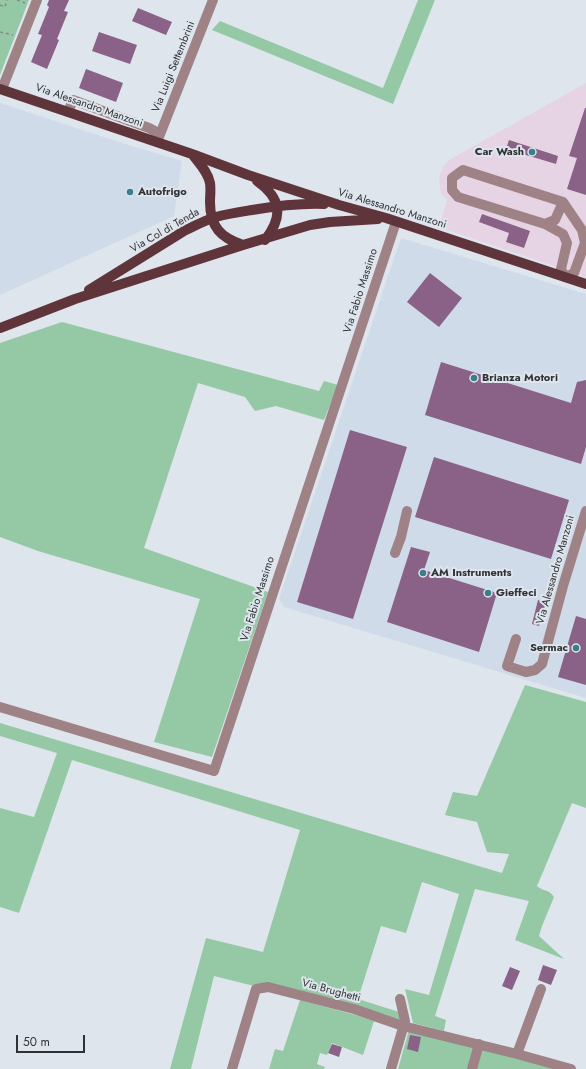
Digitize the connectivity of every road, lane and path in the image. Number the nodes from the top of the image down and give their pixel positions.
1 (8, 0) edge
2 (37, 0) edge
3 (213, 0) edge
4 (0, 5) edge
5 (0, 32) edge
6 (23, 38) junction
7 (1, 89) edge
8 (159, 138) junction
9 (192, 154) junction
10 (248, 175) junction
11 (563, 202) junction
12 (339, 205) junction
13 (276, 206) junction
14 (212, 218) junction
15 (386, 218) junction
16 (396, 222) junction
17 (545, 224) junction
18 (265, 240) junction
19 (244, 245) junction
20 (565, 277) junction
21 (586, 284) edge
22 (75, 299) junction
23 (0, 328) edge
24 (407, 511) dead end
25 (586, 511) edge
26 (395, 554) dead end
27 (516, 639) dead end
28 (0, 707) edge
29 (541, 989) dead end
30 (400, 999) dead end
31 (403, 1026) junction
32 (479, 1044) junction
33 (517, 1054) junction
34 (232, 1069) edge
35 (391, 1069) edge
36 (472, 1069) edge
37 (571, 1069) edge

1 - 4 path
2 - 6 street
3 - 8 street, Via Luigi Settembrini
5 - 6 path
6 - 7 street
7 - 8 main road, Via Alessandro Manzoni
8 - 9 main road, Via Alessandro Manzoni
9 - 10 main road, Via Alessandro Manzoni
9 - 14 main road
10 - 12 main road, Via Alessandro Manzoni
10 - 13 main road
11 - 17 street
11 - 17 street
11 - 20 street
12 - 13 main road, Via Col di Tenda
12 - 15 main road, Via Alessandro Manzoni
13 - 14 main road, Via Col di Tenda
13 - 18 main road
14 - 19 main road
14 - 22 main road, Via Col di Tenda
15 - 16 main road, Via Alessandro Manzoni
15 - 18 main road, Via Col di Tenda
16 - 20 main road, Via Alessandro Manzoni
16 - 28 street, Via Fabio Massimo
17 - 20 street
18 - 19 main road, Via Col di Tenda
19 - 22 main road, Via Col di Tenda
20 - 21 main road, Via Alessandro Manzoni
22 - 23 main road, Via Col di Tenda
24 - 26 street
25 - 27 street, Via Alessandro Manzoni
29 - 33 street
30 - 31 street
31 - 32 street, Via Brughetti
31 - 34 street, Via Brughetti
31 - 35 street
32 - 33 street, Via Brughetti
32 - 36 street
33 - 37 street, Via Brughetti

